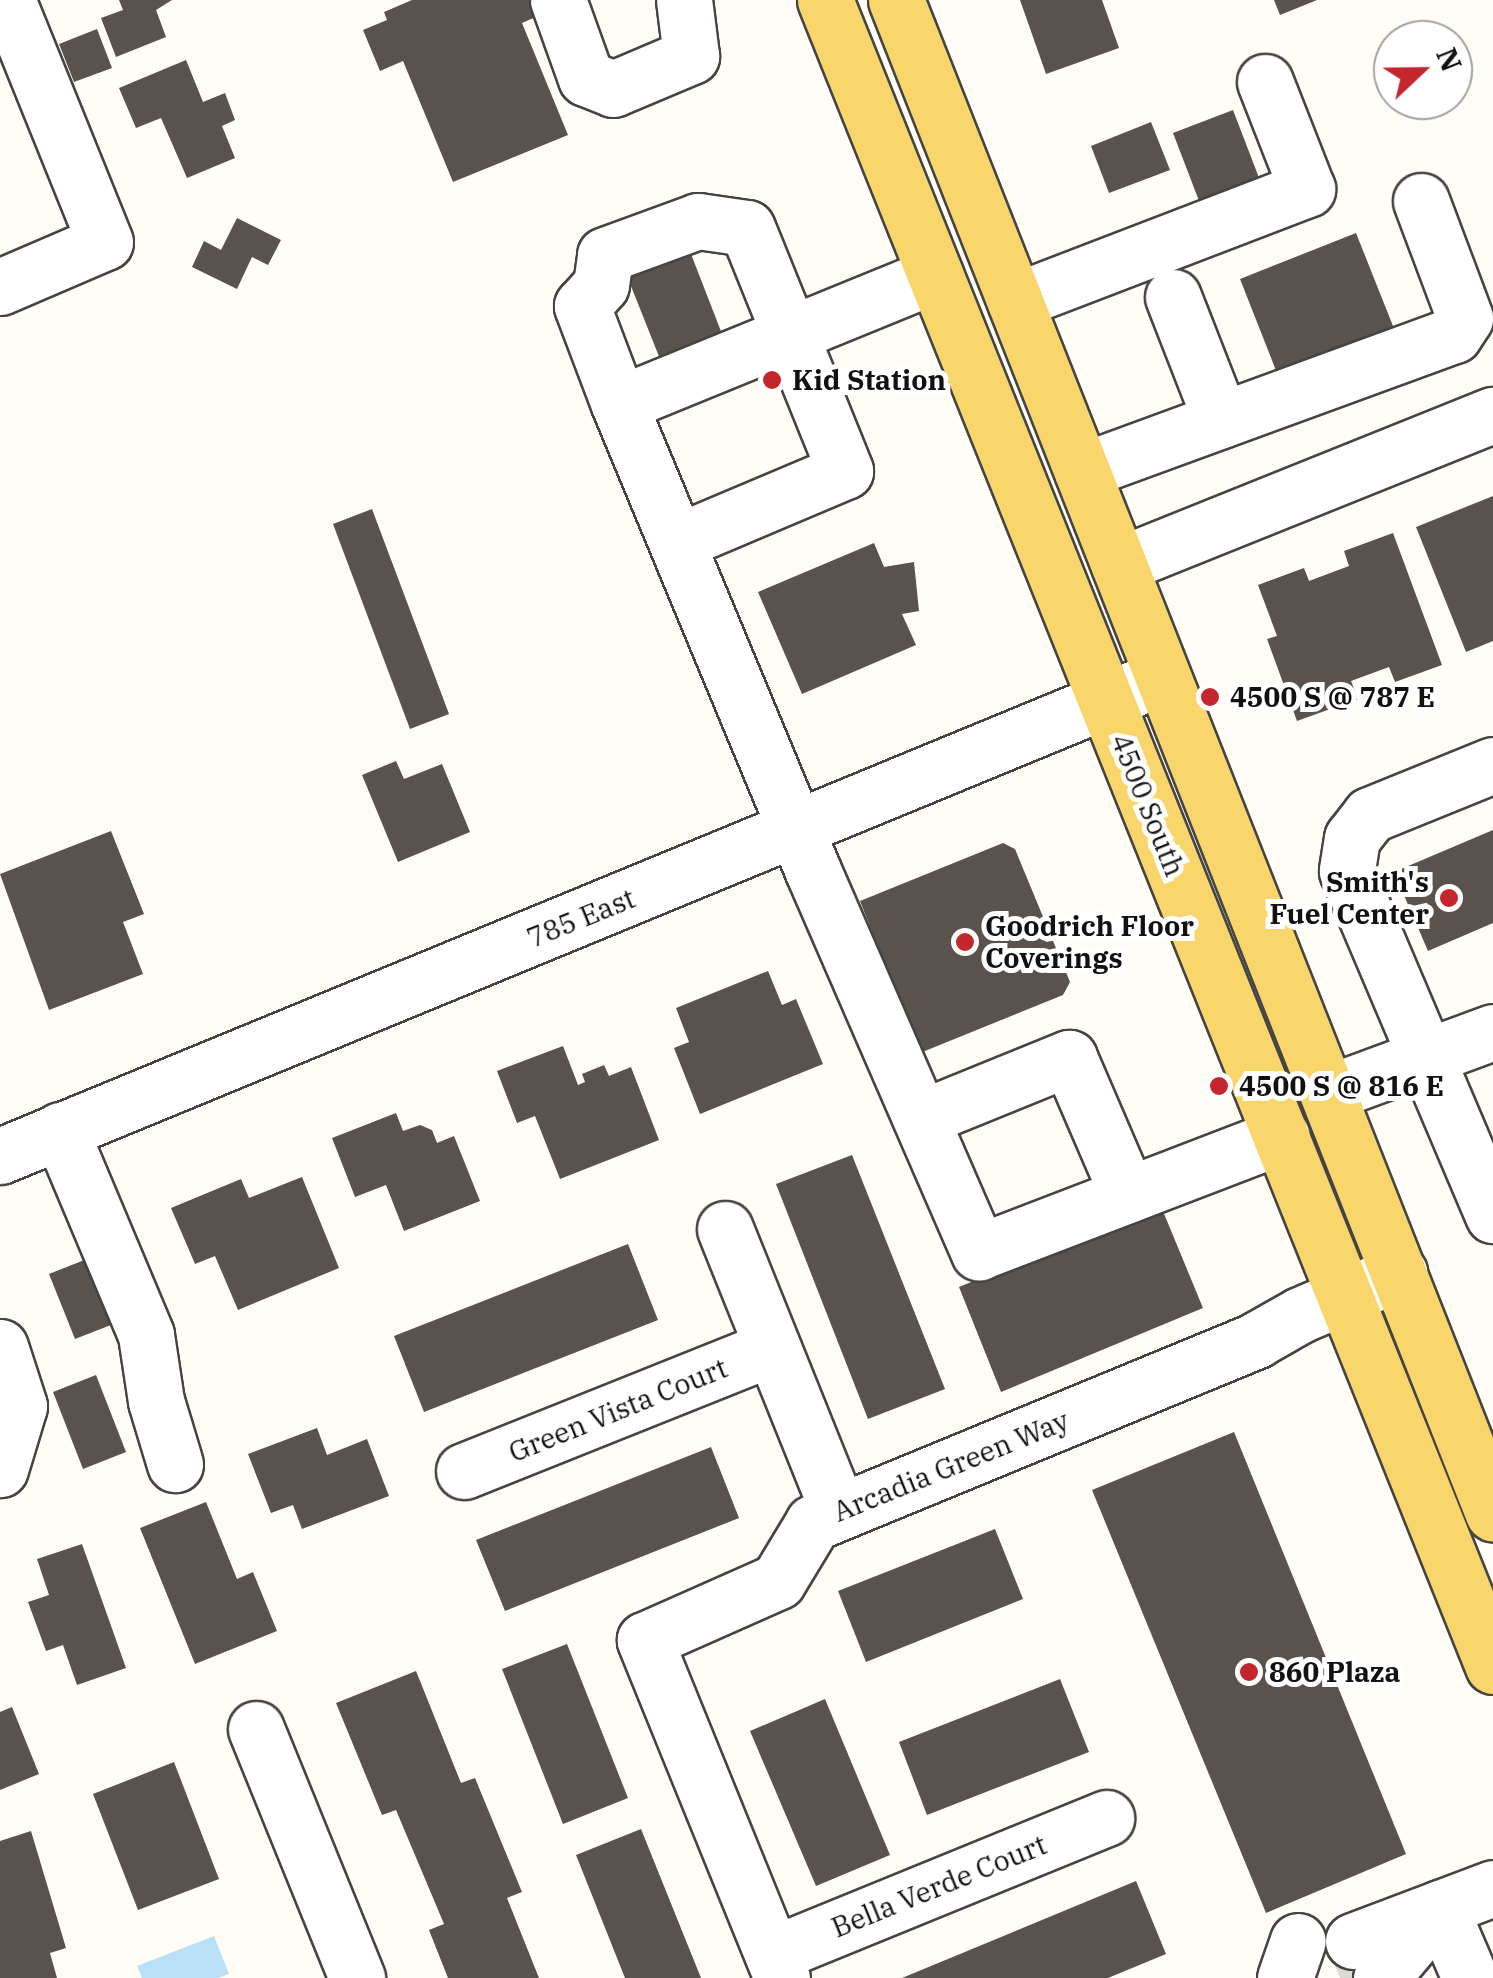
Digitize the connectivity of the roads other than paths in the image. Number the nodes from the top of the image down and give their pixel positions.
1 (7, 0) edge
2 (558, 0) edge
3 (684, 0) edge
4 (825, 0) edge
5 (896, 0) edge
6 (17, 76) edge
7 (1265, 82) dead end
8 (1421, 202) dead end
9 (935, 275) junction
10 (0, 287) edge
11 (1173, 297) dead end
12 (1015, 300) junction
13 (793, 334) junction
14 (619, 404) junction
15 (1493, 415) edge
16 (1221, 420) junction
17 (1082, 471) junction
18 (676, 542) junction
19 (1119, 565) junction
20 (1162, 677) junction
21 (1106, 701) junction
22 (1493, 765) edge
23 (796, 830) junction
24 (1490, 1043) edge
25 (1429, 1056) junction
26 (1328, 1093) junction
27 (920, 1118) junction
28 (60, 1130) junction
29 (1280, 1136) junction
30 (0, 1156) edge
31 (1128, 1196) junction
32 (1493, 1215) edge
33 (725, 1229) dead end
34 (1399, 1273) junction
35 (1345, 1296) junction
36 (0, 1347) edge
37 (772, 1348) junction
38 (174, 1464) dead end
39 (0, 1469) edge
40 (464, 1471) dead end
41 (838, 1512) junction
42 (1493, 1513) edge
43 (1493, 1666) edge
44 (256, 1729) dead end
45 (1106, 1818) dead end
46 (1493, 1888) edge
47 (1440, 1908) junction
48 (1329, 1958) tunnel mouth
49 (777, 1966) edge
50 (357, 1978) edge
51 (1470, 1978) edge

1 - 6 street
2 - 3 street
4 - 9 main road, 4500 South
5 - 12 main road
6 - 10 street
7 - 12 street
8 - 16 street
9 - 13 street
9 - 21 main road, 4500 South
11 - 16 street
12 - 17 main road
13 - 14 street
13 - 14 street
13 - 18 street
14 - 18 street
15 - 19 street
16 - 17 street
17 - 19 main road
18 - 23 street
19 - 20 main road
20 - 21 street, 785 East
20 - 26 main road
21 - 23 street, 785 East
21 - 29 main road, 4500 South
22 - 25 street
23 - 27 street
23 - 28 street, 785 East
24 - 25 street
25 - 26 street
25 - 32 street
26 - 34 main road
27 - 31 street
27 - 31 street
28 - 30 street, 785 East
28 - 38 street
29 - 31 street
29 - 35 main road, 4500 South
33 - 37 street
34 - 35 street, Arcadia Green Way
34 - 42 main road
35 - 41 street, Arcadia Green Way
35 - 43 main road, 4500 South
36 - 39 street
37 - 40 street, Green Vista Court
37 - 41 street
41 - 49 street, Arcadia Green Way
44 - 50 street
45 - 49 street, Bella Verde Court
46 - 47 street
47 - 48 street
47 - 51 street

